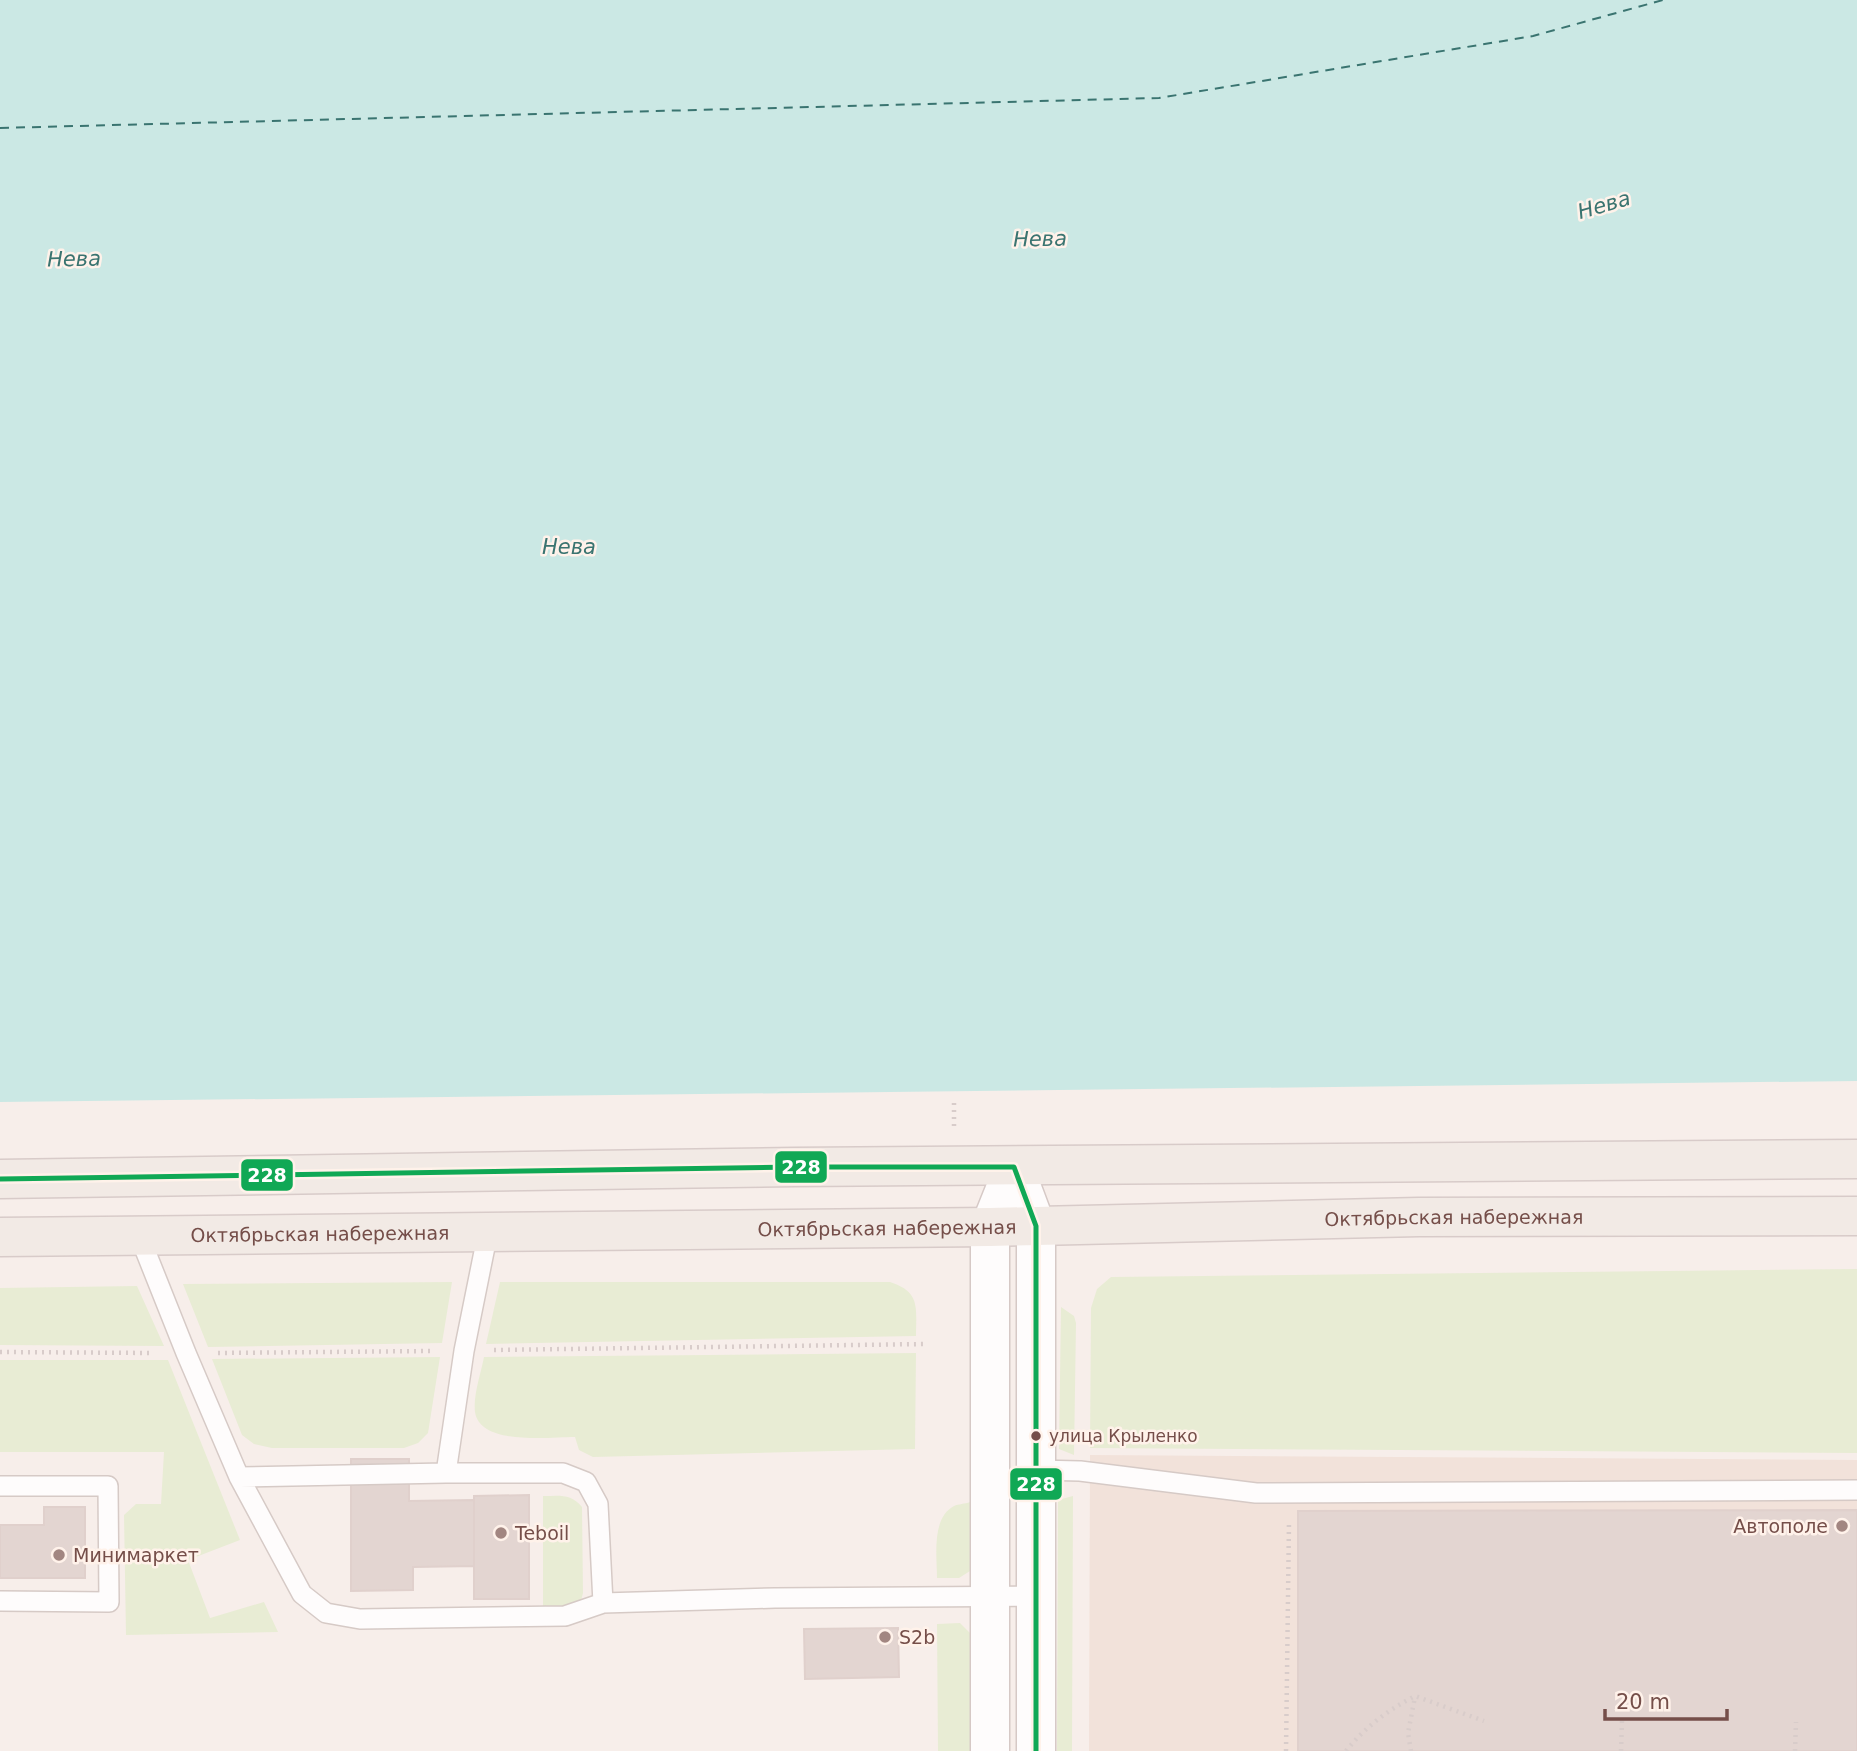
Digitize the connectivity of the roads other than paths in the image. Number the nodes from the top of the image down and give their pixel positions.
1 (1857, 1159) edge
2 (1014, 1167) junction
3 (0, 1179) edge
4 (1857, 1216) edge
5 (1036, 1226) junction
6 (990, 1227) junction
7 (488, 1232) junction
8 (139, 1235) junction
9 (0, 1237) edge
10 (1037, 1470) junction
11 (446, 1473) junction
12 (239, 1477) junction
13 (0, 1486) edge
14 (1857, 1490) edge
15 (990, 1596) junction
16 (1036, 1596) junction
17 (0, 1601) edge
18 (603, 1603) junction
19 (990, 1751) edge
20 (1036, 1751) edge

1 - 2 main road
2 - 3 main road
2 - 5 street
2 - 6 street
4 - 5 main road, Октябрьская набережная
5 - 6 main road, Октябрьская набережная
5 - 10 street
6 - 7 main road, Октябрьская набережная
6 - 15 street
7 - 8 main road, Октябрьская набережная
7 - 11 lane
8 - 9 main road, Октябрьская набережная
8 - 12 lane
10 - 14 lane
10 - 16 street
11 - 12 lane
11 - 18 lane
12 - 18 lane
13 - 17 lane
15 - 16 lane
15 - 18 lane
15 - 19 street
16 - 20 street

